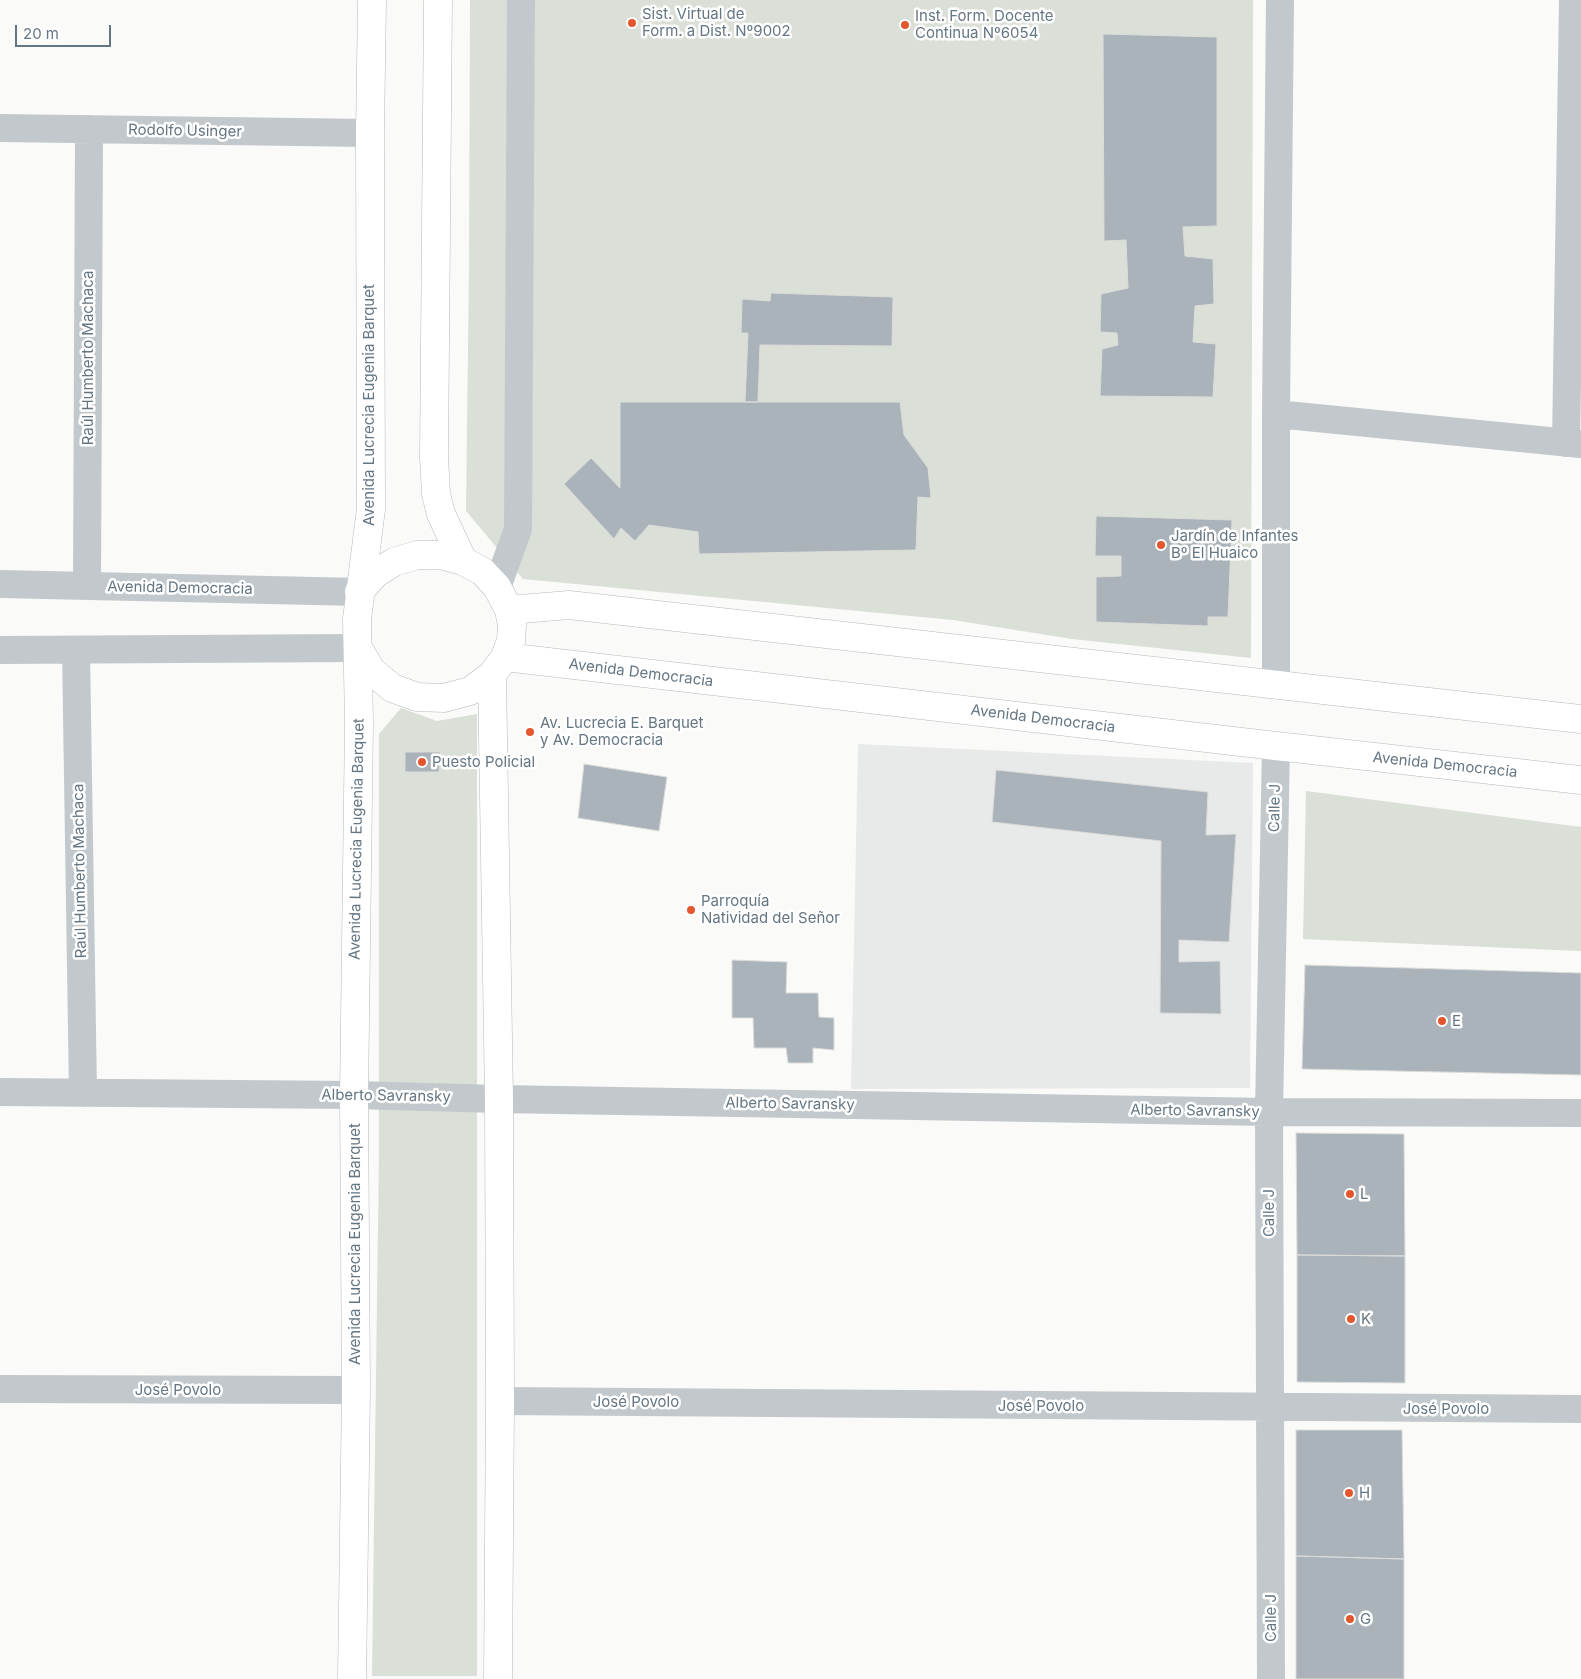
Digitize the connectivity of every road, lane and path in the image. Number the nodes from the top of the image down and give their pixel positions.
1 (372, 0) edge
2 (438, 0) edge
3 (521, 0) edge
4 (1280, 0) edge
5 (1573, 0) edge
6 (0, 128) edge
7 (89, 130) junction
8 (370, 132) junction
9 (1276, 414) junction
10 (1573, 443) edge
11 (463, 561) junction
12 (0, 584) edge
13 (87, 586) junction
14 (359, 592) junction
15 (503, 598) junction
16 (358, 648) junction
17 (0, 650) edge
18 (76, 650) junction
19 (498, 666) junction
20 (1276, 685) junction
21 (1581, 719) edge
22 (1276, 746) junction
23 (1581, 780) edge
24 (0, 1092) edge
25 (83, 1093) junction
26 (354, 1095) junction
27 (499, 1100) junction
28 (1269, 1112) junction
29 (1581, 1113) edge
30 (0, 1389) edge
31 (356, 1390) junction
32 (500, 1401) junction
33 (1270, 1408) junction
34 (1581, 1409) edge
35 (352, 1679) edge
36 (498, 1679) edge
37 (1271, 1679) edge

1 - 8 main road, Avenida Lucrecia Eugenia Barquet
2 - 11 main road
3 - 15 street
4 - 9 street
5 - 10 street
6 - 7 street, Rodolfo Usinger
7 - 8 street, Rodolfo Usinger
7 - 13 street, Raúl Humberto Machaca
8 - 14 main road, Avenida Lucrecia Eugenia Barquet
9 - 10 street
9 - 20 street
11 - 14 main road
11 - 15 main road
12 - 13 street, Avenida Democracia
13 - 14 street, Avenida Democracia
14 - 16 main road, Avenida Lucrecia Eugenia Barquet
15 - 19 main road
15 - 20 main road
16 - 18 street
16 - 19 main road
16 - 26 main road, Avenida Lucrecia Eugenia Barquet
17 - 18 street
18 - 25 street, Raúl Humberto Machaca
19 - 22 main road, Avenida Democracia
19 - 27 main road
20 - 21 main road
22 - 23 main road, Avenida Democracia
22 - 28 street, Calle J
24 - 25 street, Alberto Savransky
25 - 26 street, Alberto Savransky
26 - 27 street, Alberto Savransky
26 - 31 main road, Avenida Lucrecia Eugenia Barquet
27 - 28 street, Alberto Savransky
27 - 32 main road
28 - 29 street, Alberto Savransky
28 - 33 street, Calle J
30 - 31 street, José Povolo
31 - 35 main road, Avenida Lucrecia Eugenia Barquet
32 - 33 street, José Povolo
32 - 36 main road
33 - 34 street, José Povolo
33 - 37 street, Calle J

